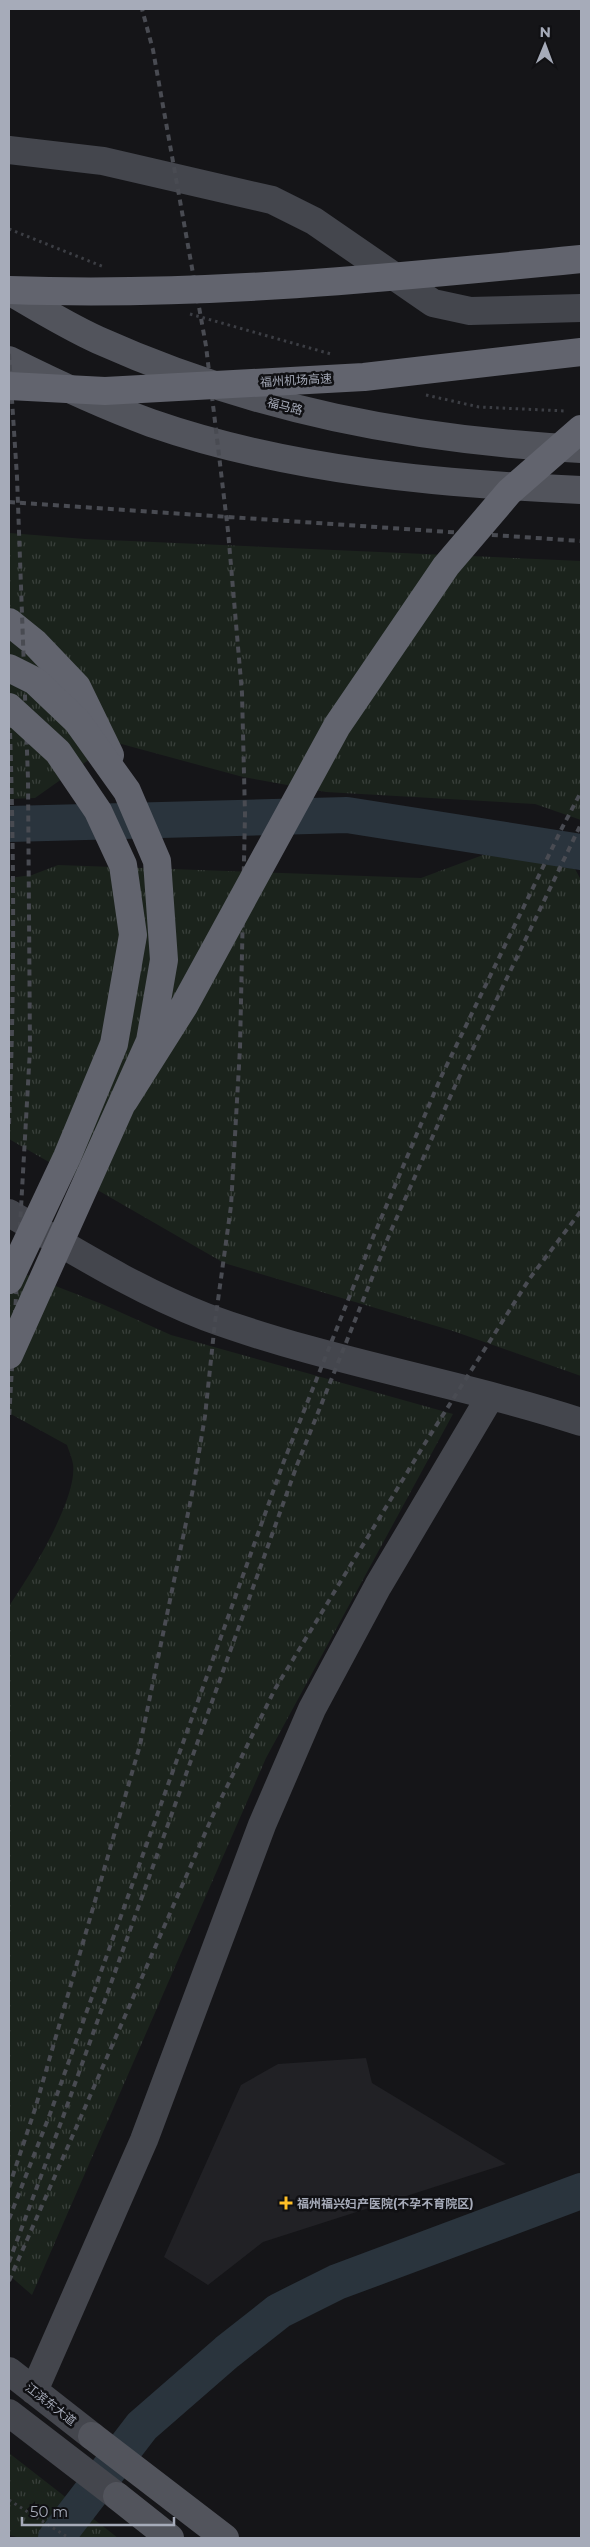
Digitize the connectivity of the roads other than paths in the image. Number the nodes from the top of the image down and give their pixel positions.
1 (9, 150) edge
2 (581, 259) edge
3 (9, 271) edge
4 (9, 290) edge
5 (184, 300) junction
6 (581, 308) edge
7 (581, 352) edge
8 (9, 360) edge
9 (9, 386) edge
10 (105, 391) junction
11 (9, 402) edge
12 (577, 420) edge
13 (581, 449) edge
14 (581, 490) edge
15 (9, 622) edge
16 (9, 668) edge
17 (9, 706) edge
18 (127, 791) junction
19 (124, 1101) junction
20 (9, 1213) edge
21 (9, 1280) edge
22 (9, 1355) edge
23 (490, 1397) junction
24 (581, 1422) edge
25 (9, 2371) edge
26 (34, 2391) junction
27 (9, 2413) edge
28 (92, 2436) joint
29 (116, 2496) joint
30 (170, 2538) edge
31 (225, 2538) edge

1 - 6 street
2 - 5 highway, bridge
3 - 5 highway, bridge
4 - 5 highway, bridge
4 - 13 main road, 福马路
7 - 10 highway, 福州机场高速, bridge
8 - 14 main road
9 - 10 highway, 福州机场高速, bridge
10 - 11 highway, bridge
12 - 19 highway, bridge
15 - 18 highway, bridge
16 - 18 highway, bridge
17 - 21 highway, bridge
18 - 19 highway, bridge
19 - 22 highway, bridge
20 - 23 street
23 - 24 street
23 - 26 street
25 - 26 street, 江滨东大道
26 - 28 street, 江滨东大道
27 - 29 street
28 - 31 main road
29 - 30 main road

